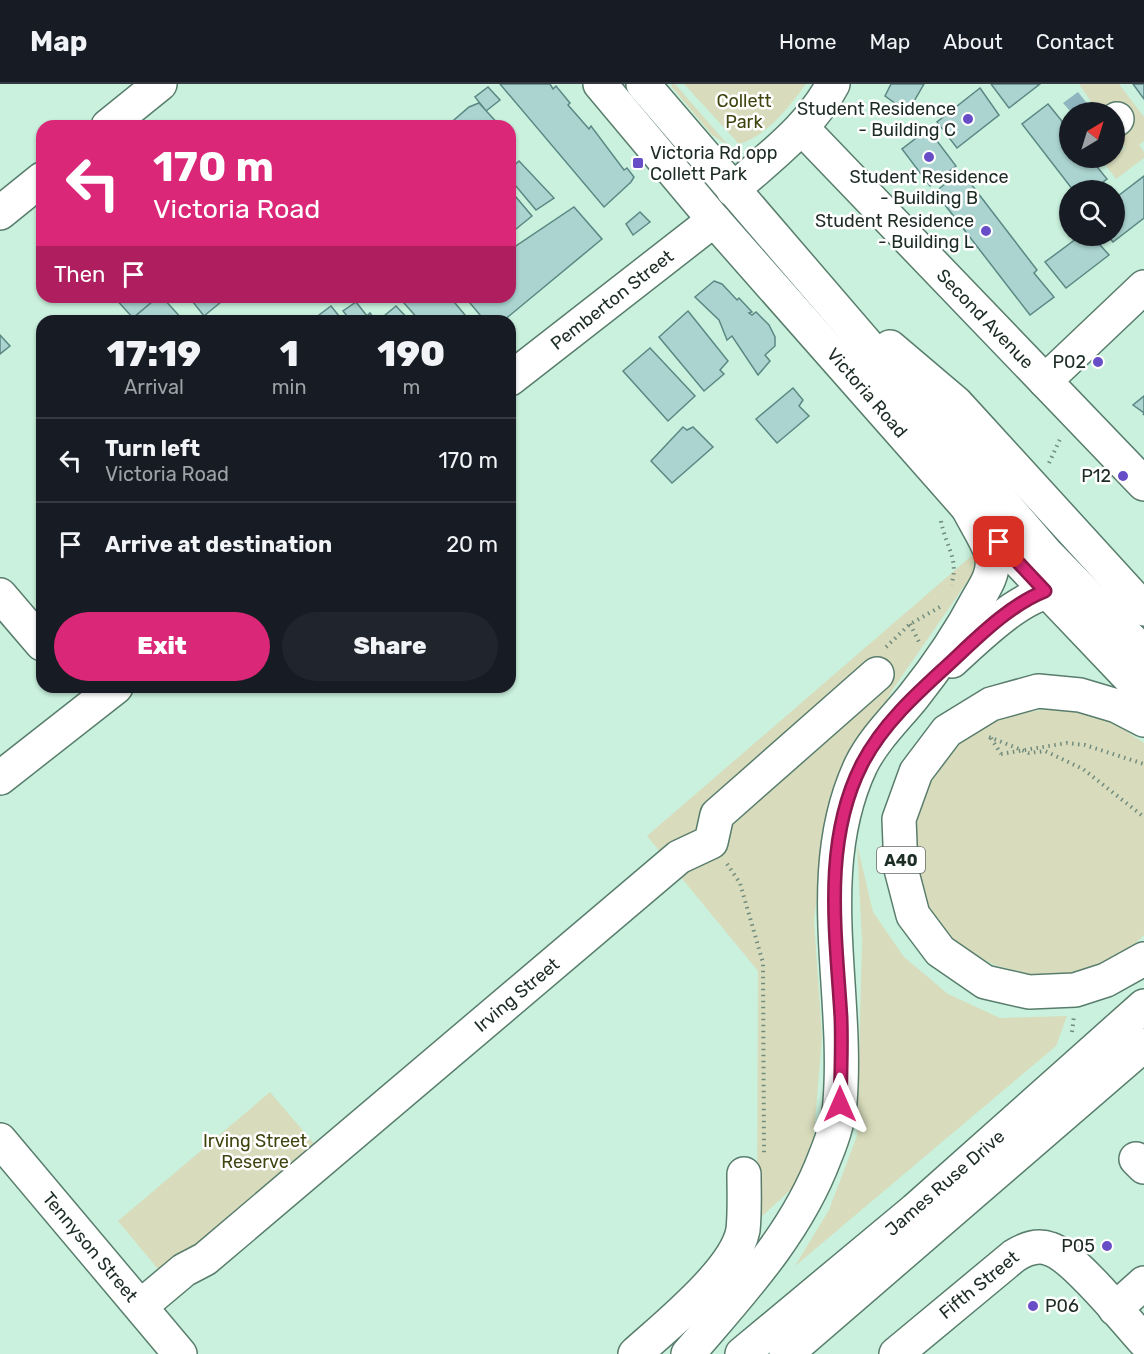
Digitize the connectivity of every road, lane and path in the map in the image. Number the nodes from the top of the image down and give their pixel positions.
1 (160, 84) edge
2 (600, 84) edge
3 (643, 84) edge
4 (833, 84) edge
5 (115, 120) edge
6 (802, 128) junction
7 (36, 184) edge
8 (733, 190) junction
9 (0, 213) edge
10 (714, 220) junction
11 (817, 286) junction
12 (1144, 287) edge
13 (516, 374) edge
14 (1045, 381) junction
15 (1063, 432) dead end
16 (1050, 473) dead end
17 (1144, 484) edge
18 (954, 512) junction
19 (1045, 591) junction
20 (949, 593) dead end
21 (0, 595) edge
22 (1092, 601) junction
23 (945, 604) dead end
24 (1144, 609) edge
25 (36, 637) edge
26 (922, 648) dead end
27 (1144, 653) edge
28 (877, 674) dead end
29 (96, 693) edge
30 (1144, 693) edge
31 (913, 697) junction
32 (1144, 720) edge
33 (1144, 764) edge
34 (0, 778) edge
35 (1144, 817) edge
36 (711, 842) junction
37 (1144, 959) edge
38 (1144, 1006) edge
39 (1144, 1045) edge
40 (0, 1140) edge
41 (744, 1174) joint
42 (1144, 1283) edge
43 (141, 1306) junction
44 (1115, 1309) junction
45 (1144, 1341) edge
46 (180, 1354) edge
47 (635, 1354) edge
48 (688, 1354) edge
49 (742, 1354) edge
50 (786, 1354) edge
51 (896, 1354) edge

1 - 5 main road
2 - 10 main road, Victoria Road
3 - 8 main road, Victoria Road
4 - 6 main road
6 - 8 main road
6 - 14 main road, Second Avenue
7 - 9 main road
8 - 11 main road, Victoria Road
10 - 13 main road, Pemberton Street
10 - 18 main road, Victoria Road
11 - 22 main road, Victoria Road
11 - 24 main road
12 - 14 main road
14 - 17 main road, Second Avenue
15 - 16 path
18 - 19 main road, Victoria Road
18 - 20 path
18 - 31 main road
19 - 22 main road
19 - 30 main road, Victoria Road
19 - 31 main road
21 - 25 main road
22 - 27 main road, Victoria Road
23 - 26 path
28 - 36 main road
29 - 34 main road
31 - 48 main road
32 - 37 main road, A40
33 - 35 path, bridge
36 - 41 path
36 - 43 main road, Irving Street
38 - 49 main road, James Ruse Drive
39 - 50 main road, James Ruse Drive
40 - 43 main road, Tennyson Street
41 - 47 main road
42 - 44 main road
43 - 46 main road, Tennyson Street
44 - 45 main road, Fifth Street
44 - 51 main road, Fifth Street

